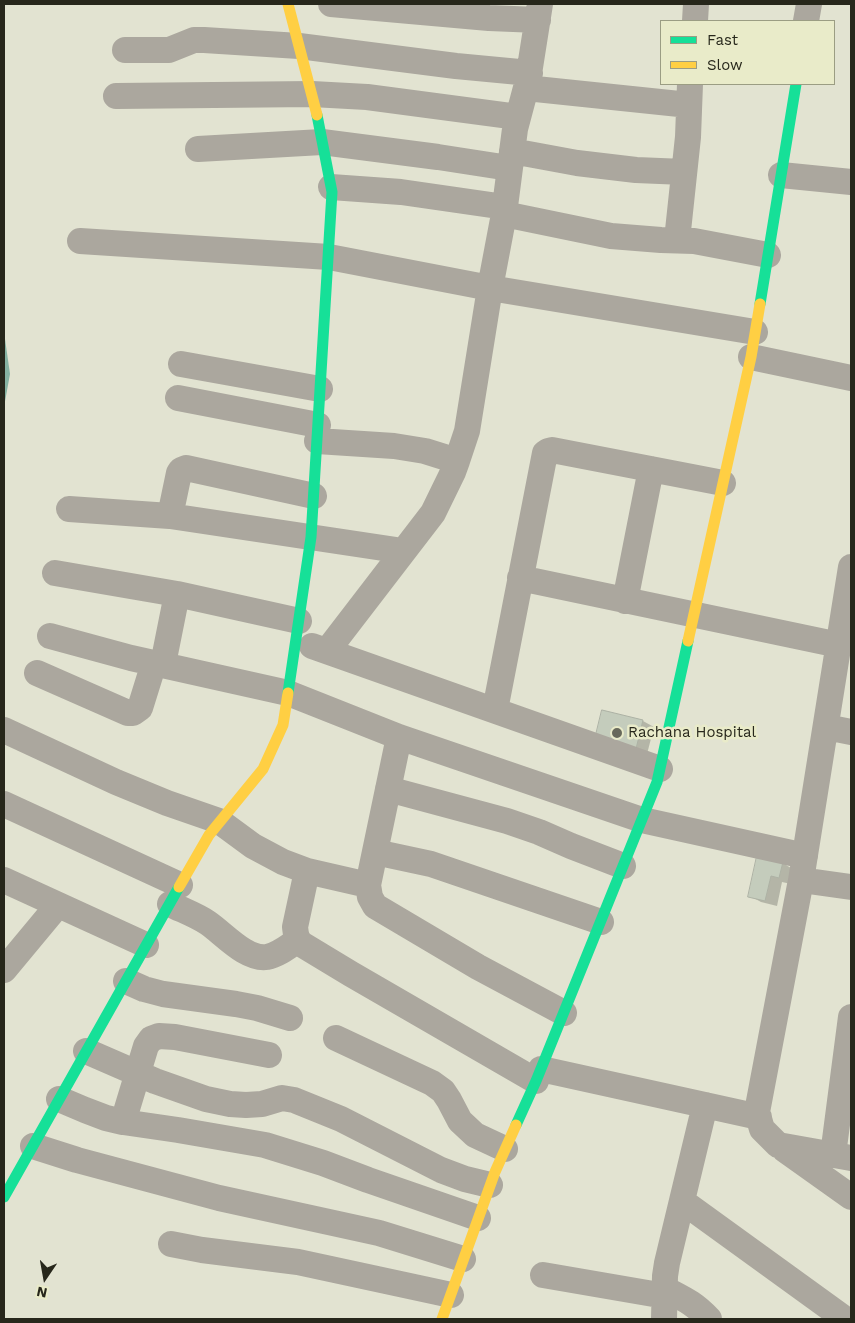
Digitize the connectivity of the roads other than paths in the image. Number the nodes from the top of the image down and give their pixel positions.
1 (288, 4) edge
2 (331, 4) edge
3 (696, 4) edge
4 (809, 4) edge
5 (539, 12) edge
6 (695, 20) edge
7 (806, 20) edge
8 (300, 46) junction
9 (125, 50) dead end
10 (528, 80) junction
11 (796, 85) edge
12 (312, 94) junction
13 (690, 94) edge
14 (116, 96) dead end
15 (518, 117) junction
16 (322, 142) junction
17 (198, 149) dead end
18 (510, 160) junction
19 (684, 172) junction
20 (781, 175) junction
21 (851, 182) edge
22 (331, 187) junction
23 (504, 210) junction
24 (677, 240) junction
25 (80, 242) dead end
26 (768, 255) junction
27 (329, 257) junction
28 (490, 288) junction
29 (755, 332) junction
30 (751, 357) junction
31 (181, 364) dead end
32 (851, 378) edge
33 (320, 389) junction
34 (178, 398) dead end
35 (318, 433) junction
36 (457, 461) junction
37 (652, 469) junction
38 (723, 483) junction
39 (314, 496) junction
40 (69, 509) dead end
41 (170, 516) junction
42 (311, 537) junction
43 (404, 551) junction
44 (851, 567) edge
45 (55, 573) dead end
46 (520, 578) junction
47 (177, 594) junction
48 (625, 601) junction
49 (694, 615) junction
50 (297, 630) junction
51 (50, 636) dead end
52 (839, 645) junction
53 (327, 651) junction
54 (158, 664) junction
55 (37, 673) dead end
56 (288, 693) junction
57 (494, 710) junction
58 (826, 727) junction
59 (4, 730) edge
60 (851, 732) edge
61 (399, 737) junction
62 (660, 769) junction
63 (388, 789) junction
64 (4, 804) edge
65 (642, 820) junction
66 (219, 821) junction
67 (375, 852) junction
68 (623, 866) junction
69 (803, 868) junction
70 (306, 871) junction
71 (4, 880) edge
72 (368, 885) junction
73 (851, 887) edge
74 (175, 894) junction
75 (58, 905) junction
76 (601, 922) junction
77 (298, 940) junction
78 (146, 945) junction
79 (6, 963) edge
80 (126, 980) junction
81 (564, 1013) junction
82 (851, 1017) edge
83 (290, 1018) dead end
84 (336, 1038) dead end
85 (86, 1051) junction
86 (269, 1055) dead end
87 (138, 1074) junction
88 (538, 1075) junction
89 (59, 1099) junction
90 (262, 1104) junction
91 (705, 1105) junction
92 (759, 1117) junction
93 (123, 1122) junction
94 (254, 1143) junction
95 (778, 1145) junction
96 (33, 1146) junction
97 (505, 1150) junction
98 (842, 1156) edge
99 (490, 1185) junction
100 (4, 1197) edge
101 (851, 1197) edge
102 (682, 1200) junction
103 (478, 1218) junction
104 (171, 1244) dead end
105 (463, 1259) junction
106 (543, 1275) dead end
107 (664, 1302) edge
108 (446, 1307) edge
109 (709, 1319) edge
110 (845, 1319) edge

1 - 8 street
2 - 5 street
3 - 6 street
4 - 7 street
5 - 10 street
8 - 9 street
8 - 10 street
8 - 12 street
10 - 13 street
10 - 15 street
11 - 20 street
12 - 14 street
12 - 15 street
12 - 16 street
13 - 19 street
15 - 18 street
16 - 17 street
16 - 18 street
16 - 22 street
18 - 19 street
18 - 23 street
19 - 24 street
20 - 21 street
20 - 26 street
22 - 23 street
22 - 27 street
23 - 24 street
23 - 28 street
24 - 26 street
25 - 27 street
26 - 29 street
27 - 28 street
27 - 33 street
28 - 29 street
28 - 36 street
29 - 30 street
30 - 32 street
30 - 38 street
31 - 33 street
33 - 35 street
34 - 35 street
35 - 36 street
35 - 39 street
36 - 43 street
37 - 38 street
37 - 46 street
37 - 48 street
38 - 49 street
39 - 41 street
39 - 42 street
40 - 41 street
41 - 42 street
42 - 43 street
42 - 50 street
43 - 53 street
44 - 52 street
45 - 47 street
46 - 48 street
46 - 57 street
47 - 50 street
47 - 54 street
48 - 49 street
49 - 52 street
49 - 62 street
50 - 53 street
50 - 56 street
51 - 54 street
52 - 58 street
53 - 57 street
54 - 55 street
54 - 56 street
56 - 61 street
56 - 66 street
57 - 62 street
58 - 60 street
58 - 69 street
59 - 66 street
61 - 63 street
61 - 65 street
62 - 65 street
63 - 67 street
63 - 68 street
64 - 74 street
65 - 68 street
65 - 69 street
66 - 70 street
66 - 74 street
67 - 72 street
67 - 76 street
68 - 76 street
69 - 73 street
69 - 92 street
70 - 72 street
70 - 77 street
71 - 75 street
72 - 81 street
74 - 77 street
74 - 78 street
75 - 78 street
75 - 79 street
76 - 81 street
77 - 88 street
78 - 80 street
80 - 83 street
80 - 85 street
81 - 88 street
82 - 98 street
84 - 97 street
85 - 87 street
85 - 89 street
86 - 87 street
87 - 90 street
87 - 93 street
88 - 91 street
88 - 97 street
89 - 93 street
89 - 96 street
90 - 94 street
90 - 99 street
91 - 92 street
91 - 102 street
92 - 95 street
93 - 94 street
94 - 103 street
95 - 98 street
95 - 101 street
96 - 100 street
96 - 105 street
97 - 99 street
99 - 103 street
102 - 107 street
102 - 110 street
103 - 105 street
104 - 108 street
105 - 108 street
106 - 107 street
107 - 109 street

